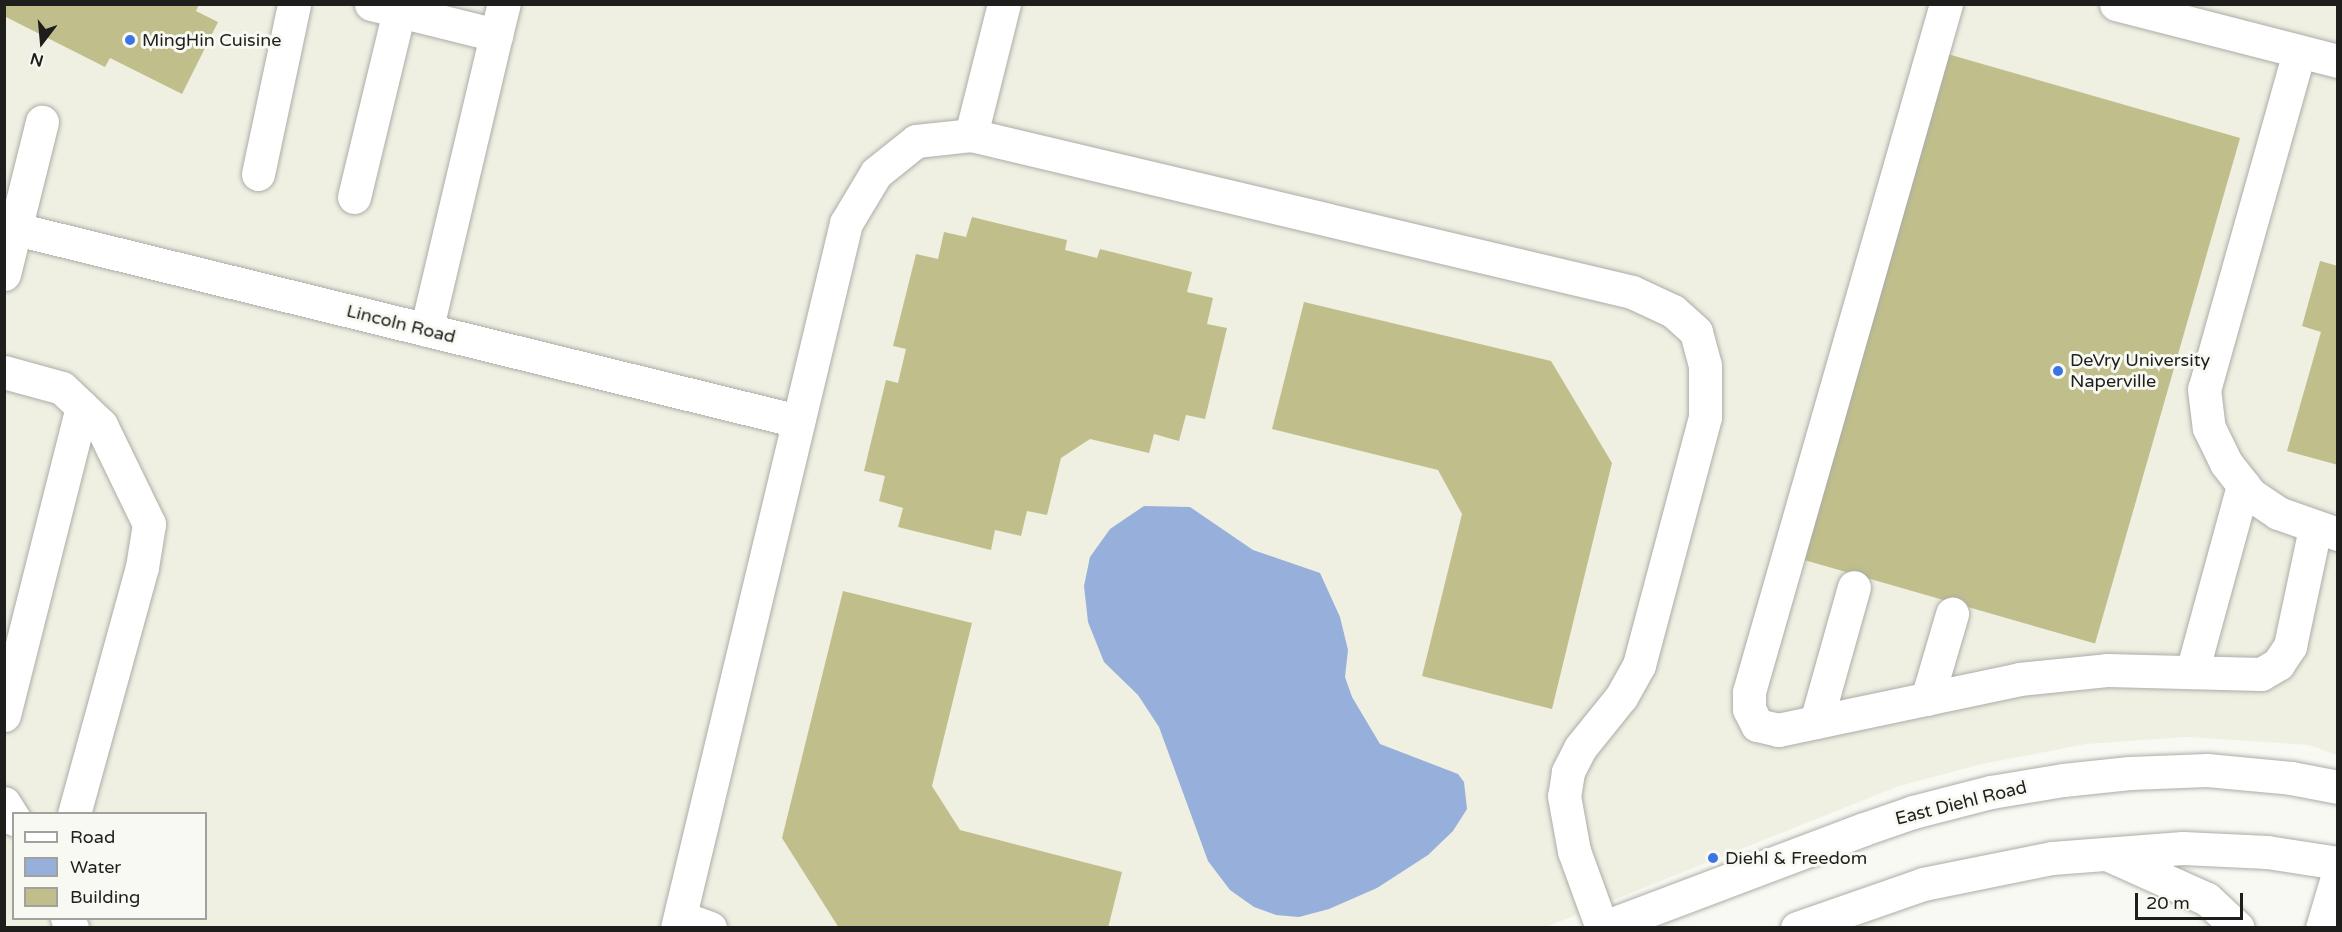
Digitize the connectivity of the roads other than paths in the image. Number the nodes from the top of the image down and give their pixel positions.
1 (294, 4) edge
2 (1004, 4) edge
3 (1946, 4) edge
4 (2116, 4) edge
5 (385, 8) edge
6 (500, 20) edge
7 (2299, 52) junction
8 (2337, 61) edge
9 (42, 122) dead end
10 (971, 135) junction
11 (258, 174) dead end
12 (354, 197) dead end
13 (10, 228) edge
14 (4, 274) edge
15 (426, 330) junction
16 (4, 372) edge
17 (82, 407) junction
18 (798, 421) junction
19 (2243, 485) junction
20 (2326, 531) edge
21 (1854, 587) dead end
22 (1952, 614) dead end
23 (2192, 672) junction
24 (1927, 699) junction
25 (4, 714) edge
26 (1816, 722) junction
27 (2337, 787) edge
28 (4, 803) edge
29 (74, 812) edge
30 (12, 816) edge
31 (2105, 854) junction
32 (2337, 863) edge
33 (2337, 874) edge
34 (689, 924) edge
35 (1602, 927) edge
36 (1797, 927) edge
37 (2238, 927) edge
38 (2322, 927) edge

1 - 11 street
2 - 10 street
3 - 26 street
4 - 7 street
5 - 6 street
5 - 12 street
6 - 15 street
7 - 8 street
7 - 19 street
9 - 13 street
10 - 18 street
10 - 35 street
13 - 14 street
13 - 15 street, Lincoln Road
15 - 18 street, Lincoln Road
16 - 17 street
17 - 25 street
17 - 29 street
18 - 34 street
19 - 20 street
19 - 23 street
20 - 23 street
21 - 26 street
22 - 24 street
23 - 24 street
24 - 26 street
27 - 35 street, East Diehl Road
28 - 30 street
31 - 32 street
31 - 36 street
31 - 37 street
33 - 38 street

